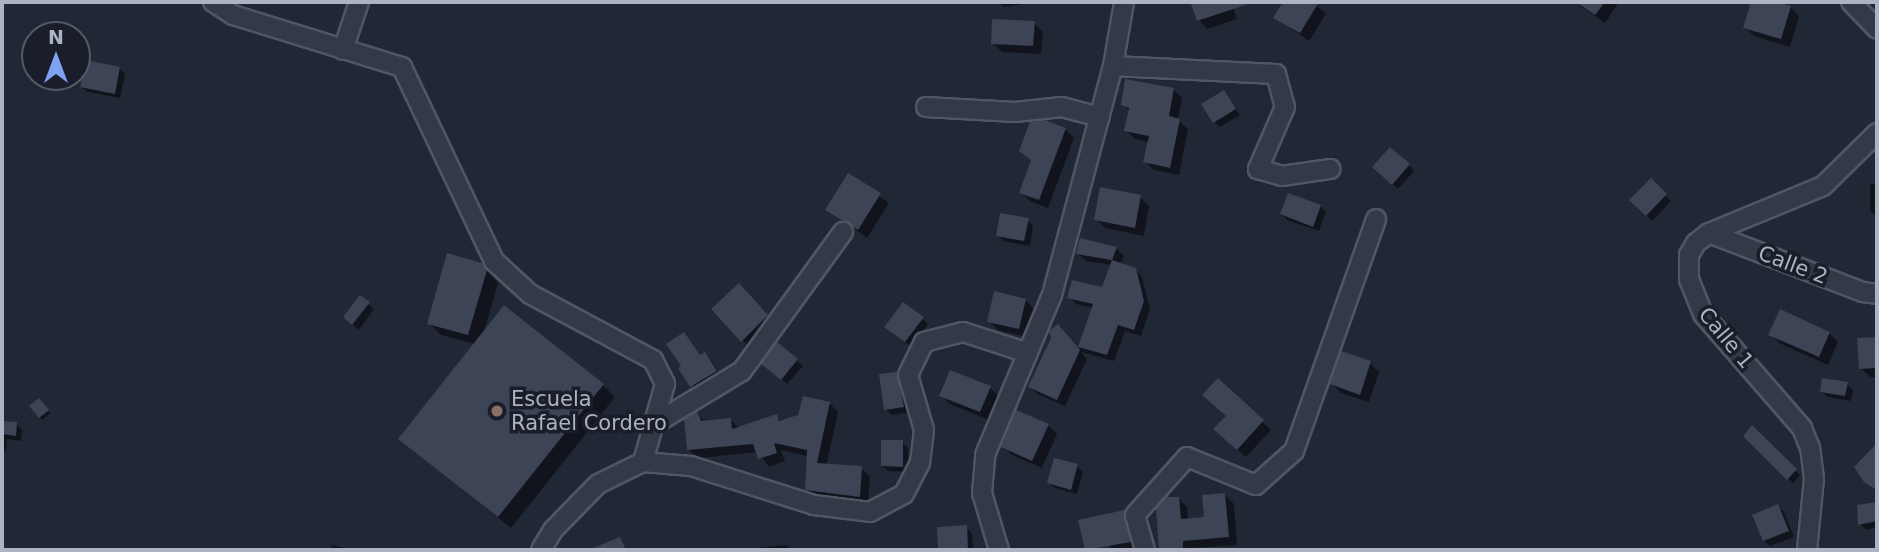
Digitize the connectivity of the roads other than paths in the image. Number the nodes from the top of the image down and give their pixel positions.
1 (213, 2) edge
2 (359, 2) edge
3 (1124, 2) edge
4 (1851, 2) edge
5 (1877, 29) edge
6 (343, 50) junction
7 (1113, 66) junction
8 (926, 107) dead end
9 (1100, 117) junction
10 (1877, 133) edge
11 (1331, 169) dead end
12 (1376, 219) dead end
13 (843, 232) dead end
14 (1709, 233) junction
15 (1877, 294) edge
16 (1028, 353) junction
17 (656, 423) junction
18 (643, 462) junction
19 (541, 550) edge
20 (999, 550) edge
21 (1145, 550) edge
22 (1807, 550) edge

1 - 6 street
2 - 6 street
3 - 7 street
4 - 5 street
6 - 17 street
7 - 9 street
7 - 11 street
8 - 9 street
9 - 16 street
10 - 14 street
12 - 21 street
13 - 17 street
14 - 15 street, Calle 2
14 - 22 street, Calle 1
16 - 18 street
16 - 20 street
17 - 18 street
18 - 19 street

